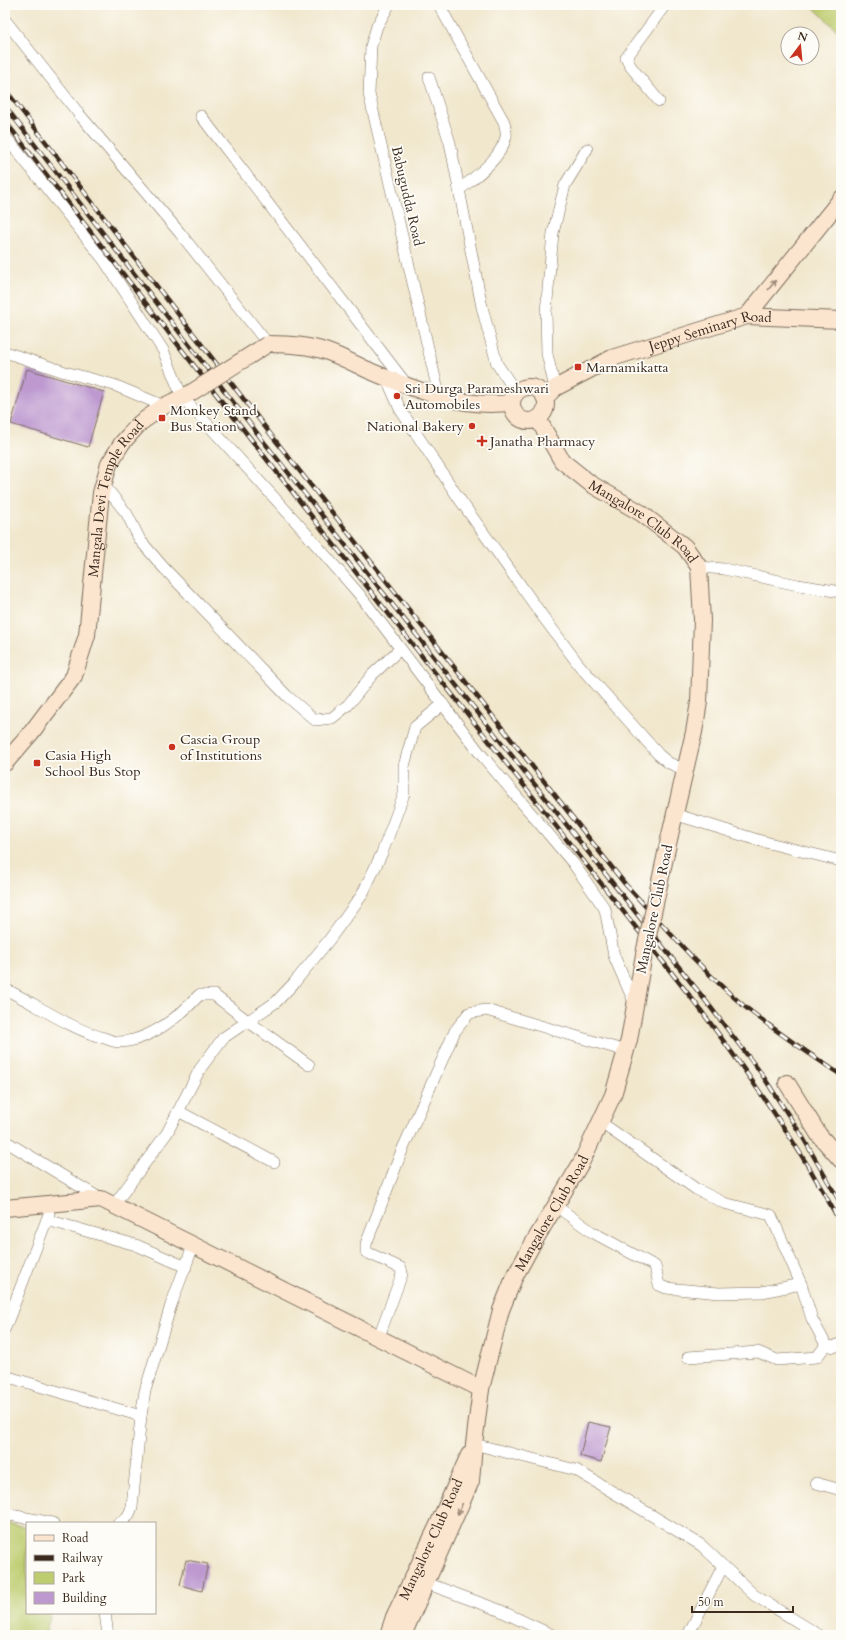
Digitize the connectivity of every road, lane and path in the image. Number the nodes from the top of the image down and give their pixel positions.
1 (389, 5) edge
2 (439, 5) edge
3 (665, 5) edge
4 (5, 20) edge
5 (429, 77) dead end
6 (659, 101) dead end
7 (201, 116) dead end
8 (5, 136) edge
9 (587, 149) dead end
10 (459, 190) junction
11 (841, 199) edge
12 (747, 316) junction
13 (841, 320) edge
14 (268, 344) junction
15 (5, 352) edge
16 (386, 377) junction
17 (408, 385) junction
18 (550, 393) junction
19 (439, 395) junction
20 (185, 396) junction
21 (514, 397) junction
22 (164, 406) junction
23 (538, 419) junction
24 (103, 484) junction
25 (699, 567) junction
26 (841, 592) edge
27 (400, 649) junction
28 (443, 704) junction
29 (5, 763) edge
30 (685, 770) junction
31 (674, 814) junction
32 (841, 861) edge
33 (5, 989) edge
34 (635, 1004) junction
35 (248, 1022) junction
36 (626, 1051) junction
37 (309, 1065) dead end
38 (787, 1083) dead end
39 (178, 1112) junction
40 (600, 1122) junction
41 (5, 1141) edge
42 (841, 1160) edge
43 (274, 1162) dead end
44 (108, 1202) junction
45 (51, 1204) junction
46 (556, 1206) junction
47 (5, 1208) edge
48 (47, 1220) junction
49 (193, 1246) junction
50 (186, 1267) junction
51 (801, 1284) junction
52 (5, 1328) edge
53 (378, 1339) junction
54 (841, 1343) edge
55 (826, 1345) junction
56 (688, 1357) dead end
57 (5, 1376) edge
58 (481, 1389) junction
59 (141, 1416) junction
60 (474, 1444) junction
61 (816, 1483) dead end
62 (841, 1490) edge
63 (5, 1514) edge
64 (48, 1522) edge
65 (120, 1522) edge
66 (723, 1566) junction
67 (426, 1583) junction
68 (105, 1614) edge
69 (108, 1635) edge
70 (388, 1635) edge
71 (403, 1635) edge
72 (552, 1635) edge
73 (688, 1635) edge
74 (819, 1635) edge

1 - 19 street, Babugudda Road
2 - 10 street
3 - 6 street
4 - 14 street
5 - 10 street
7 - 17 street
8 - 20 street
9 - 18 street
10 - 21 street
12 -> 11 street
12 - 13 street, Jeppy Seminary Road
12 - 18 street, Jeppy Seminary Road
14 - 16 street
14 - 20 street, Mangala Devi Temple Road, bridge
15 - 22 street
16 - 17 street
16 - 30 street
17 - 19 street
18 - 21 street
18 - 23 street
19 - 21 street
20 - 22 street, Mangala Devi Temple Road
20 - 27 street
21 - 23 street
22 - 24 street, Mangala Devi Temple Road
23 - 25 street, Mangalore Club Road
24 - 27 street
24 - 29 street, Mangala Devi Temple Road
25 - 26 street
25 - 30 street, Mangalore Club Road
27 - 28 street
28 - 34 street
28 - 35 street
30 - 31 street, Mangalore Club Road
31 - 32 street
31 - 34 street, Mangalore Club Road, bridge
33 - 35 street
34 - 36 street, Mangalore Club Road
35 - 37 street
35 - 39 street
36 - 40 street, Mangalore Club Road
36 - 53 street
38 - 42 street
39 - 43 street
39 - 44 street
40 - 46 street, Mangalore Club Road
40 - 51 street
41 - 44 street
44 - 45 street
44 - 49 street
45 - 47 street
45 - 48 street
46 - 51 street
46 - 58 street, Mangalore Club Road
48 - 50 street
48 - 52 street
49 - 50 street
49 - 53 street
50 - 59 street
51 - 55 street
53 - 58 street
54 - 55 street
55 - 56 street
57 - 59 street
58 - 60 street, Mangalore Club Road
59 - 65 street
60 - 66 street
60 -> 67 street, Mangalore Club Road
60 - 70 street, Mangalore Club Road
61 - 62 street
63 - 64 street
66 - 73 street
66 - 74 street
67 - 71 street, Mangalore Club Road
67 - 72 street
68 - 69 street

